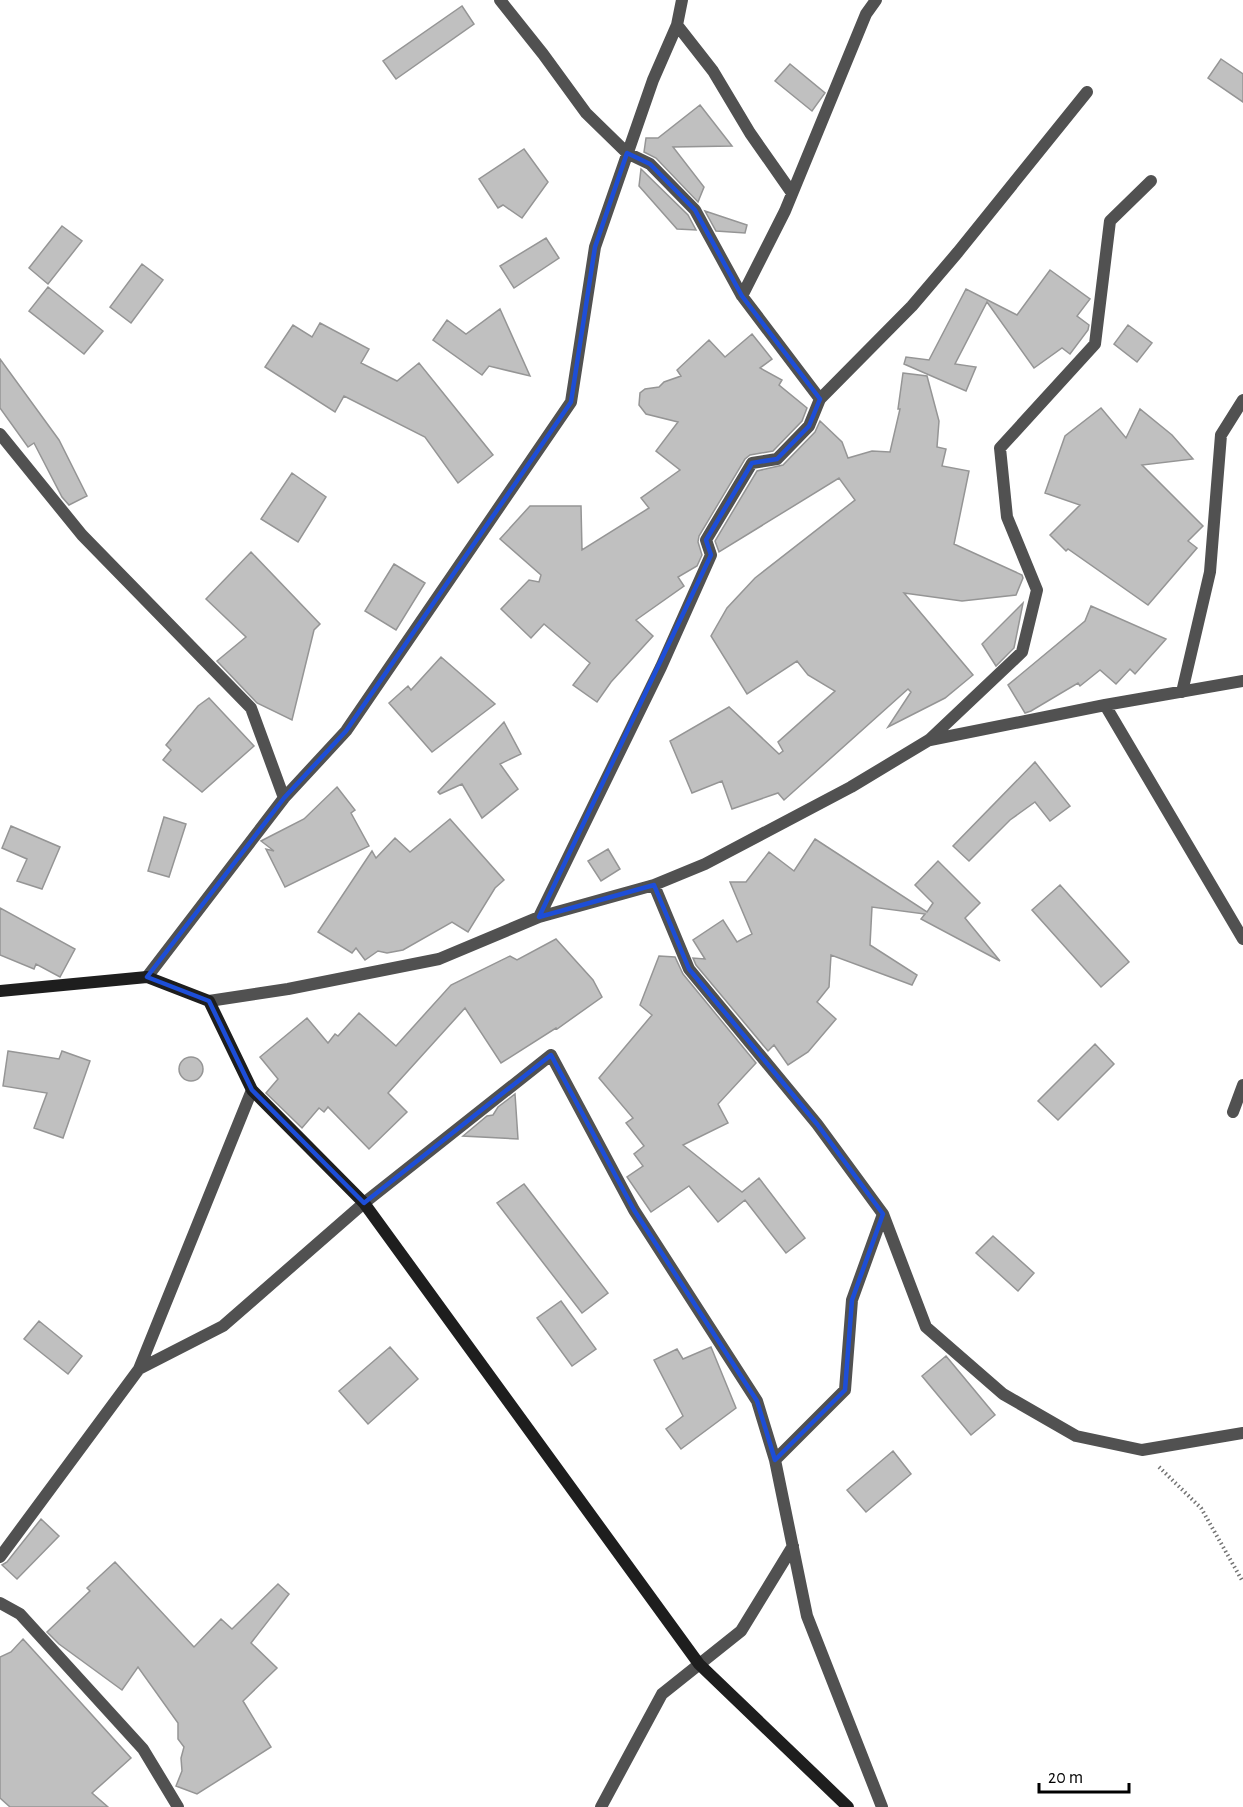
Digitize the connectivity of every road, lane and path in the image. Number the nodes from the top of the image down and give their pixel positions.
1 (500, 0) edge
2 (682, 0) edge
3 (876, 0) edge
4 (676, 24) junction
5 (1087, 92) dead end
6 (627, 153) junction
7 (1151, 181) dead end
8 (792, 193) junction
9 (742, 296) junction
10 (820, 399) junction
11 (1243, 400) edge
12 (0, 434) edge
13 (1243, 681) edge
14 (1182, 692) junction
15 (1105, 705) junction
16 (928, 740) junction
17 (284, 798) junction
18 (654, 885) junction
19 (539, 917) junction
20 (1243, 939) edge
21 (147, 977) junction
22 (0, 992) edge
23 (209, 1001) junction
24 (1243, 1085) edge
25 (252, 1090) junction
26 (1233, 1112) dead end
27 (364, 1203) junction
28 (883, 1214) junction
29 (139, 1369) junction
30 (1243, 1433) edge
31 (1142, 1450) junction
32 (775, 1460) junction
33 (793, 1546) junction
34 (0, 1557) edge
35 (1243, 1582) edge
36 (0, 1604) edge
37 (699, 1664) junction
38 (178, 1807) edge
39 (601, 1807) edge
40 (848, 1807) edge
41 (882, 1807) edge

1 - 6 street
2 - 4 street
3 - 8 street
4 - 6 street
4 - 8 street
5 - 10 street
6 - 9 street
6 - 17 street
7 - 16 street
8 - 9 street
9 - 10 street
10 - 19 street
11 - 14 street
12 - 17 street
13 - 14 street
14 - 15 street
15 - 16 street
15 - 20 street
16 - 18 street
17 - 21 street
18 - 19 street
18 - 28 street
19 - 23 street
21 - 22 street
21 - 23 street
23 - 25 street
24 - 26 street
25 - 27 street
25 - 29 street
27 - 29 street
27 - 32 street
27 - 37 street
28 - 31 street
28 - 32 street
29 - 34 street
30 - 31 street
31 - 35 path
32 - 33 street
33 - 37 street
33 - 41 street
36 - 38 street
37 - 39 street
37 - 40 street

